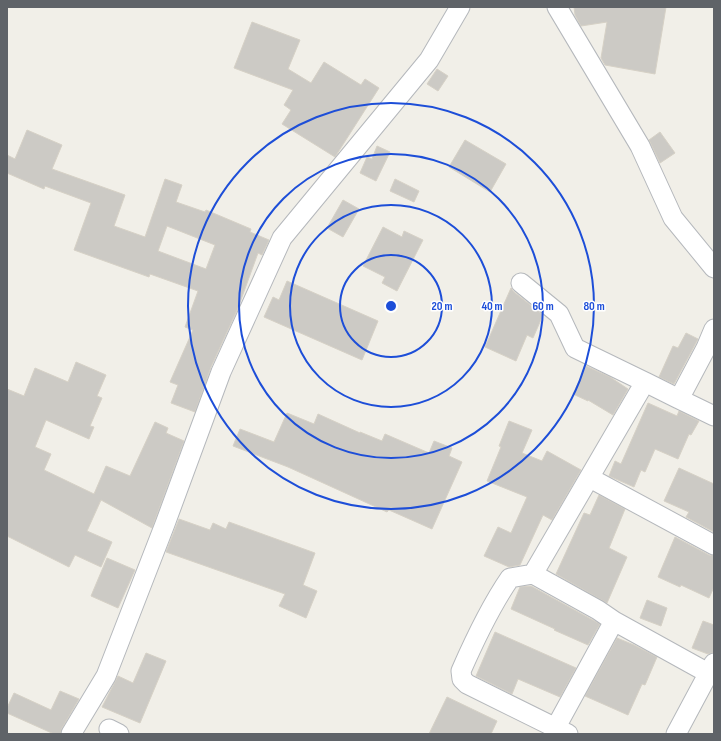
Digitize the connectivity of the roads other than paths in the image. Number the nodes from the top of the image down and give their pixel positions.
1 (460, 7) edge
2 (557, 7) edge
3 (714, 268) edge
4 (521, 283) dead end
5 (714, 329) edge
6 (645, 382) junction
7 (679, 399) junction
8 (714, 416) edge
9 (590, 478) junction
10 (714, 545) edge
11 (533, 574) junction
12 (614, 621) junction
13 (711, 668) edge
14 (562, 731) edge
15 (71, 734) edge
16 (676, 734) edge

1 - 15 street
2 - 3 street
4 - 6 street
5 - 7 street
6 - 7 street
6 - 9 street
7 - 8 street
9 - 10 street
9 - 11 street
11 - 12 street
11 - 14 street
12 - 13 street
12 - 14 street
13 - 16 street

